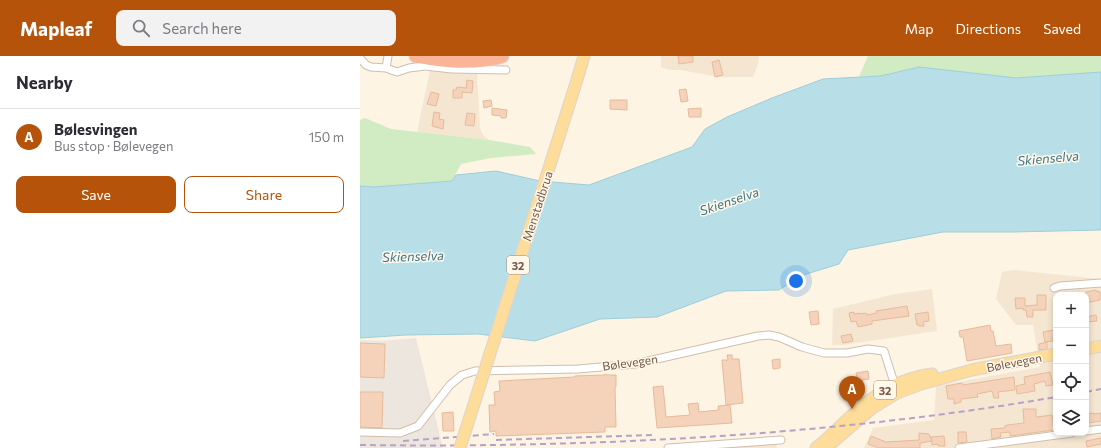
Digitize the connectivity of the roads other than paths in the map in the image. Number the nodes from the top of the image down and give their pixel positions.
1 (388, 56) edge
2 (416, 56) edge
3 (465, 56) edge
4 (502, 56) edge
5 (584, 56) edge
6 (360, 58) edge
7 (488, 59) junction
8 (386, 68) junction
9 (506, 70) dead end
10 (1101, 283) edge
11 (1054, 288) dead end
12 (1101, 346) edge
13 (1089, 348) edge
14 (1053, 355) edge
15 (896, 389) junction
16 (1101, 429) edge
17 (1089, 431) edge
18 (360, 432) edge
19 (1053, 436) edge
20 (780, 440) dead end
21 (460, 448) edge
22 (668, 448) edge
23 (816, 448) edge
24 (826, 448) edge
25 (959, 448) edge

1 - 8 street
2 - 7 highway
3 - 7 highway
4 - 7 highway
5 - 21 main road, Menstadbrua / 32, bridge
6 - 8 street
8 - 9 street
10 - 11 street
12 - 13 main road
14 - 15 main road, Bølevegen / 32
15 - 18 street, Bølevegen
15 - 23 main road, Bølevegen / 32
15 - 24 main road, Bølevegen / 32
16 - 17 street
19 - 25 street
20 - 22 street

